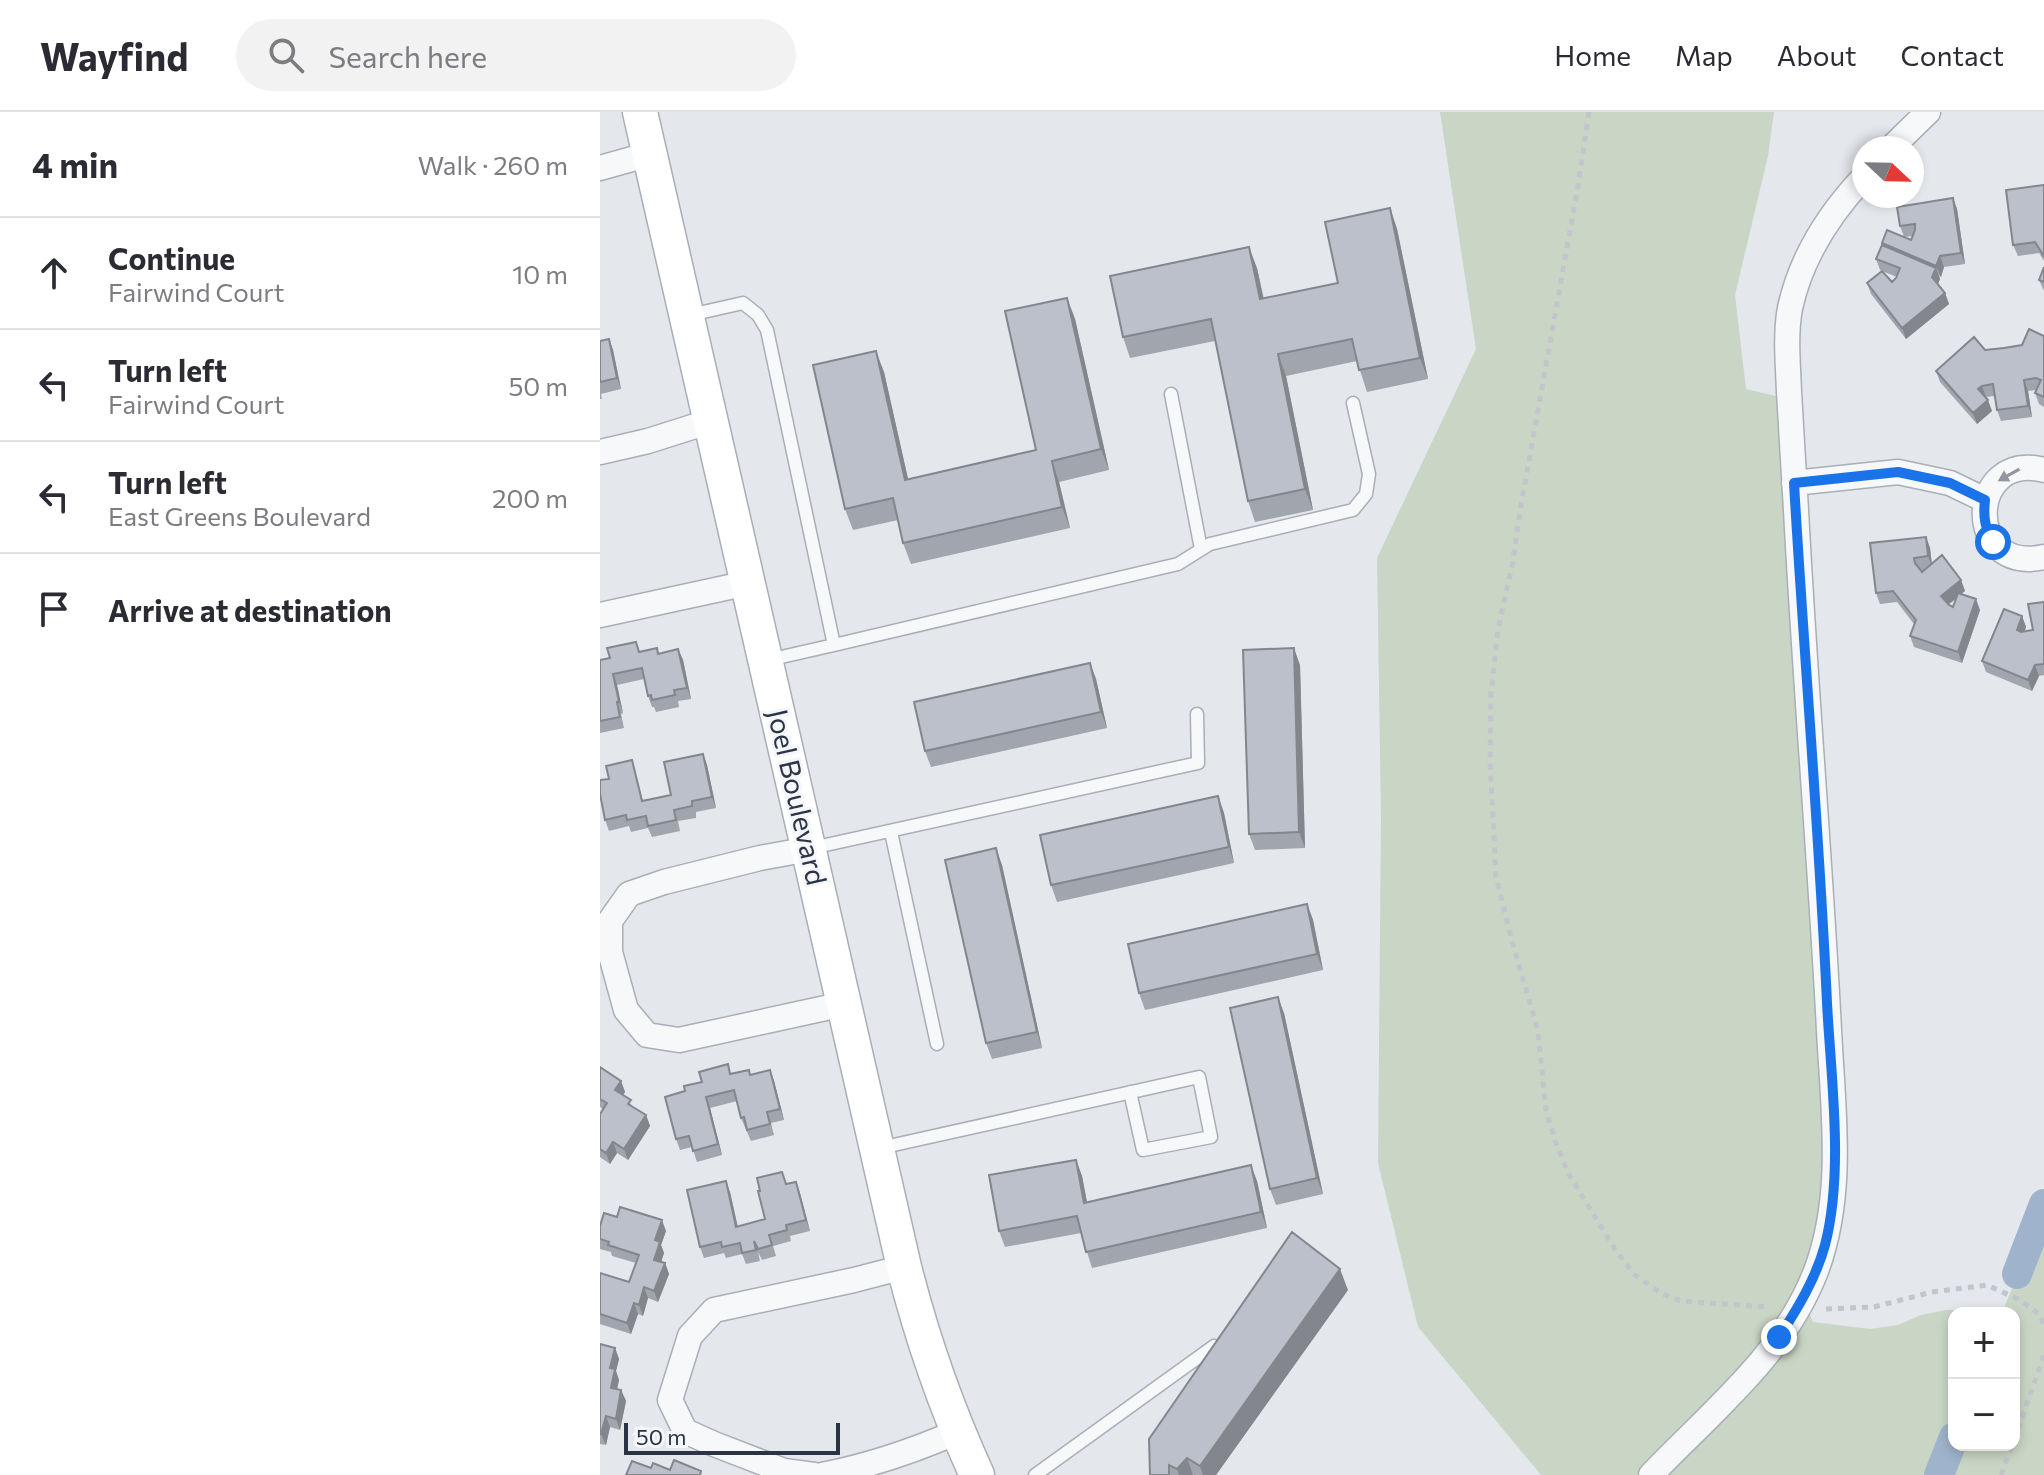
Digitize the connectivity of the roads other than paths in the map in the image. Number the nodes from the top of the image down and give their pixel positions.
1 (640, 112) edge
2 (1928, 112) edge
3 (1903, 136) edge
4 (650, 154) junction
5 (600, 168) edge
6 (1852, 192) edge
7 (687, 316) junction
8 (1171, 394) dead end
9 (1353, 403) dead end
10 (711, 421) junction
11 (600, 452) edge
12 (2044, 470) edge
13 (1794, 483) junction
14 (1985, 500) junction
15 (1201, 549) junction
16 (2044, 557) edge
17 (748, 583) junction
18 (600, 615) edge
19 (834, 645) junction
20 (766, 661) junction
21 (1197, 714) dead end
22 (891, 832) junction
23 (809, 849) junction
24 (844, 1004) junction
25 (937, 1044) dead end
26 (1130, 1092) junction
27 (877, 1149) junction
28 (904, 1267) junction
29 (1214, 1346) edge
30 (957, 1432) junction
31 (814, 1475) edge
32 (822, 1475) edge
33 (977, 1475) edge
34 (1035, 1475) edge
35 (1651, 1475) edge

1 - 4 main road, Joel Boulevard
2 - 3 street
4 - 5 street
4 - 7 main road, Joel Boulevard
6 - 13 street
7 - 10 main road, Joel Boulevard
7 - 19 lane
8 - 15 lane
9 - 15 lane
10 - 11 street
10 - 17 main road, Joel Boulevard
12 -> 14 street
13 - 14 street
13 - 35 street
14 - 16 street
15 - 19 lane
17 - 18 street
17 - 20 main road, Joel Boulevard
19 - 20 lane
20 - 23 main road, Joel Boulevard
21 - 22 lane
22 - 23 lane
22 - 25 lane
23 - 24 main road, Joel Boulevard
23 - 24 street
24 - 27 main road, Joel Boulevard
26 - 26 lane
26 - 27 lane
27 - 28 main road, Joel Boulevard
28 - 30 main road, Joel Boulevard
28 - 31 street
29 - 34 lane
30 - 32 street
30 - 33 main road, Joel Boulevard

